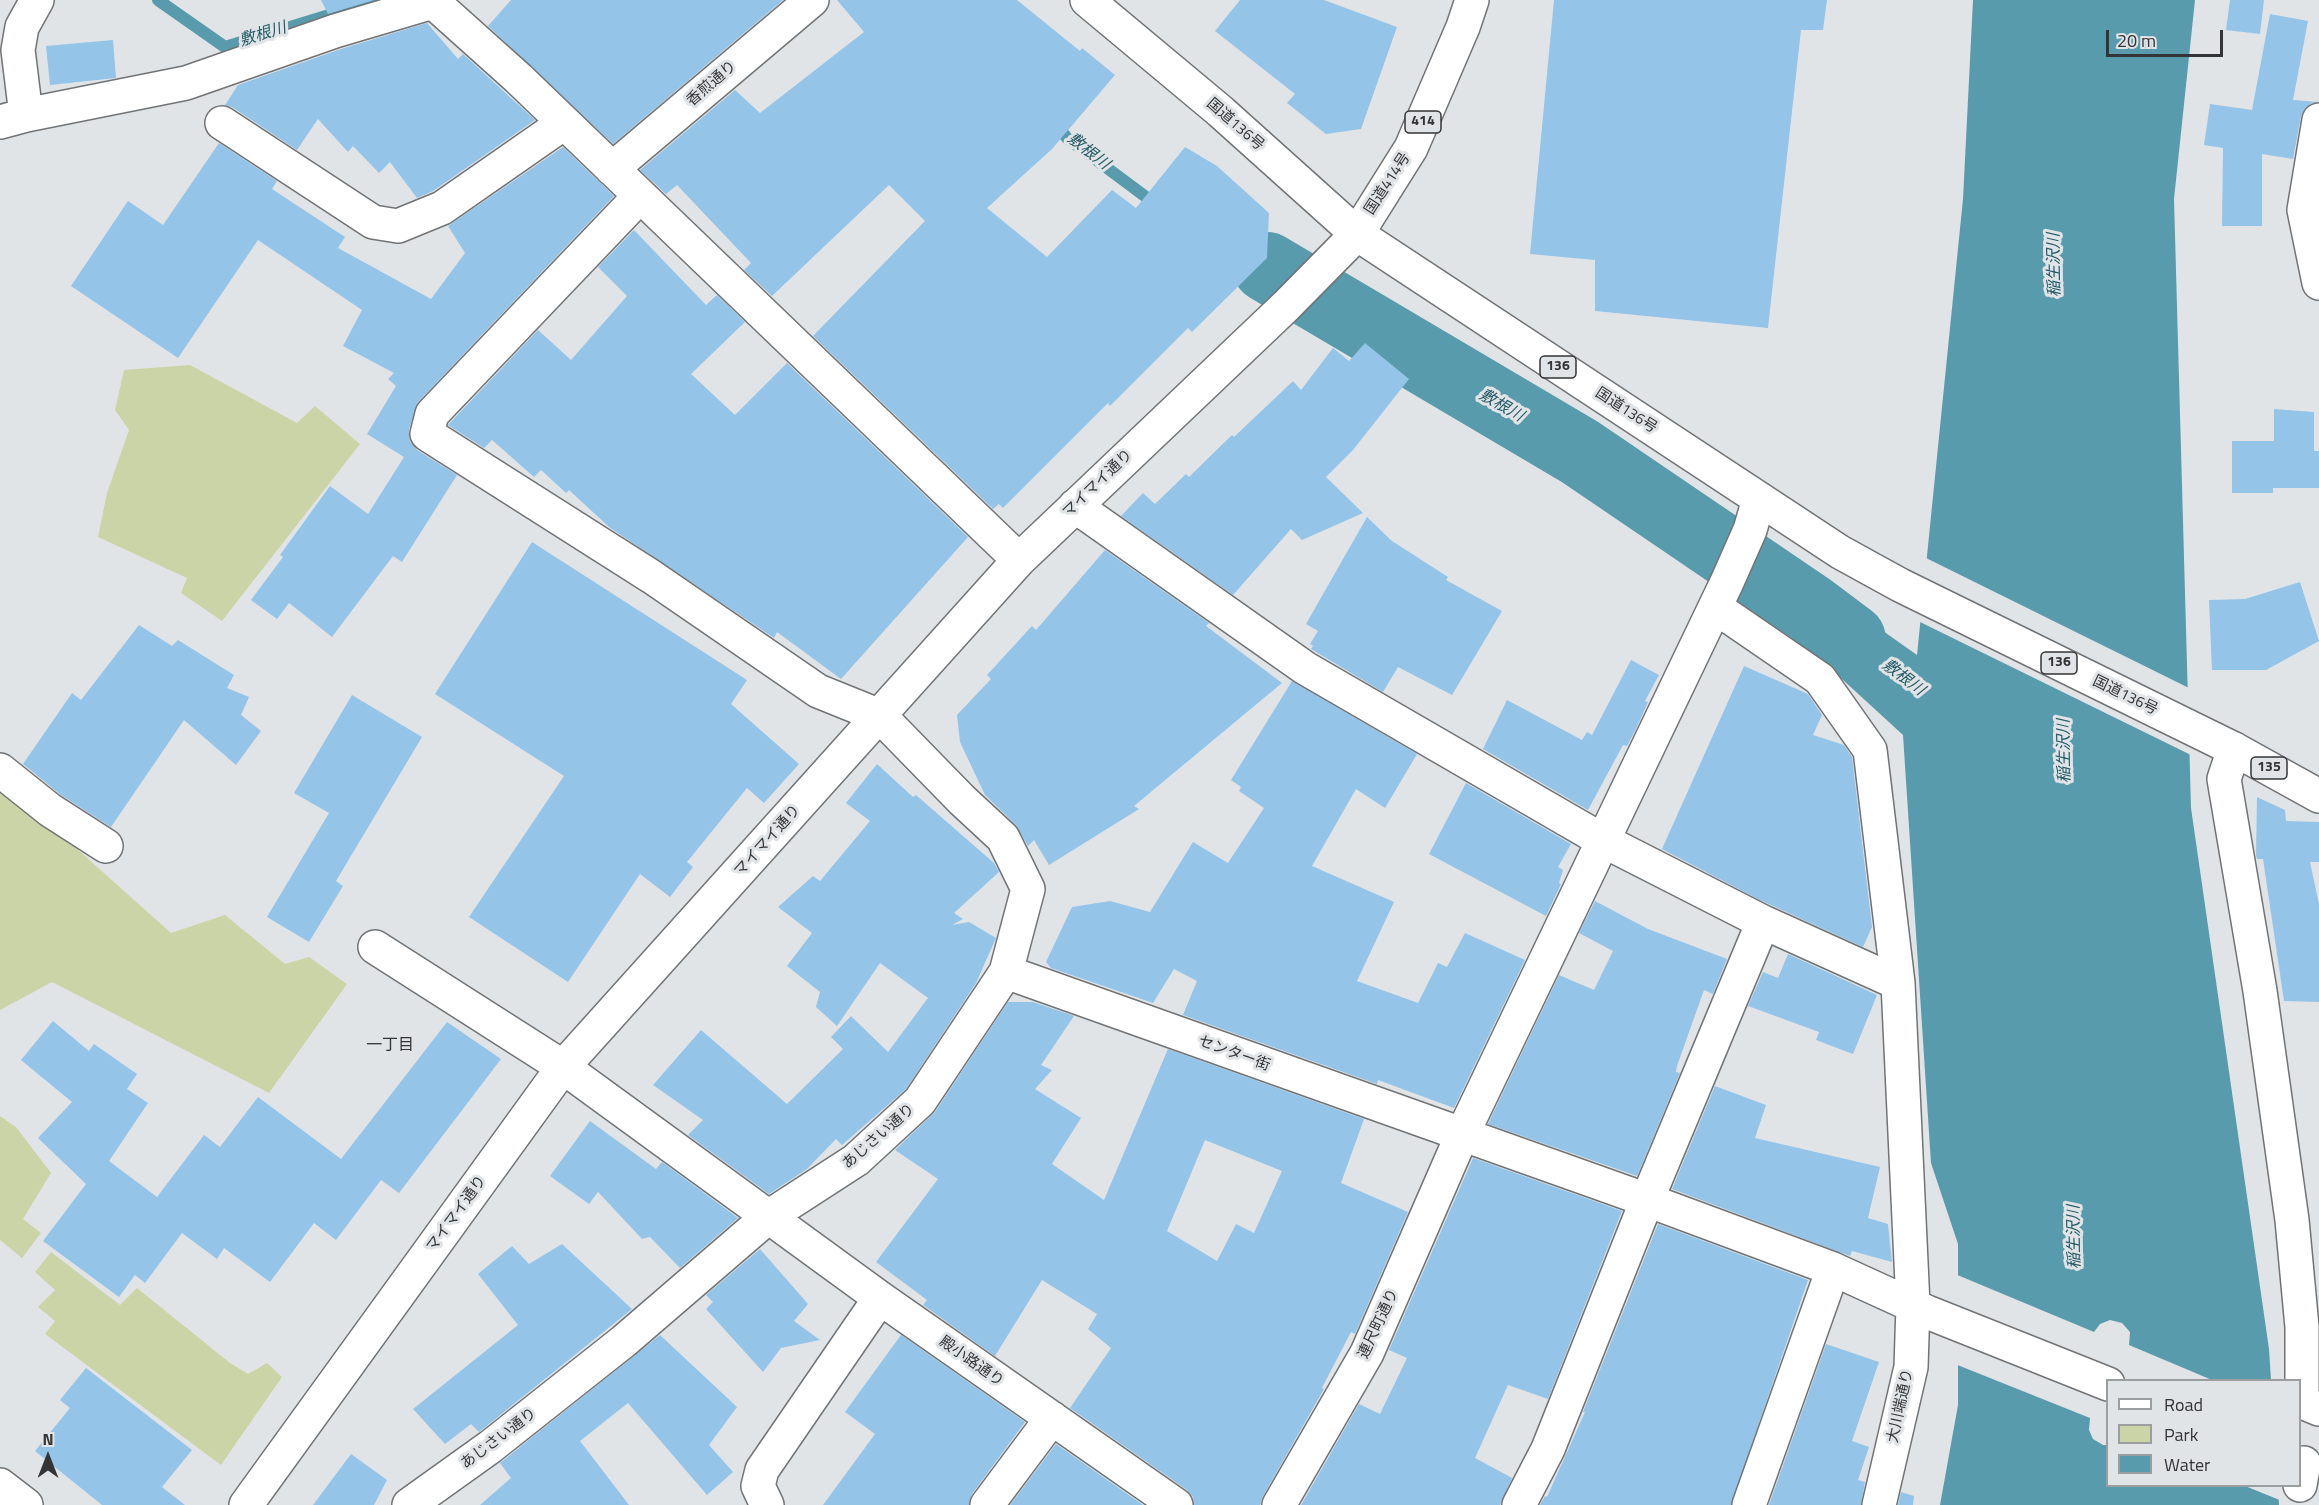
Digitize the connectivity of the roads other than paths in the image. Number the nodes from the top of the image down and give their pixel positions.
1 (37, 0) edge
2 (812, 0) edge
3 (1087, 0) edge
4 (1472, 0) edge
5 (432, 1) edge
6 (13, 119) edge
7 (2319, 120) edge
8 (222, 123) dead end
9 (564, 123) junction
10 (612, 169) junction
11 (640, 196) junction
12 (1357, 234) junction
13 (2319, 283) edge
14 (1759, 499) junction
15 (1075, 506) junction
16 (1019, 560) junction
17 (1721, 594) junction
18 (880, 716) junction
19 (2226, 745) junction
20 (0, 770) edge
21 (2319, 796) edge
22 (1602, 840) junction
23 (106, 846) dead end
24 (1763, 922) junction
25 (375, 947) dead end
26 (1006, 972) junction
27 (1898, 983) junction
28 (563, 1067) junction
29 (1462, 1135) junction
30 (1647, 1200) junction
31 (768, 1217) junction
32 (1833, 1269) junction
33 (880, 1298) junction
34 (1920, 1308) junction
35 (2106, 1383) edge
36 (2319, 1409) edge
37 (1052, 1418) junction
38 (0, 1485) edge
39 (2300, 1487) edge
40 (26, 1505) edge
41 (246, 1505) edge
42 (409, 1505) edge
43 (767, 1505) edge
44 (987, 1505) edge
45 (1176, 1505) edge
46 (1279, 1505) edge
47 (1519, 1505) edge
48 (1749, 1505) edge
49 (1879, 1505) edge
50 (2296, 1505) edge

1 - 6 main road
2 - 10 main road, 香煎通り
3 - 12 main road, 国道136号 / 136
4 - 12 main road, 国道414号 / 414
5 - 6 main road
5 - 9 main road
7 - 13 main road
8 - 9 main road
9 - 10 main road
10 - 11 main road
11 - 16 main road
11 - 18 main road
12 - 14 main road, 国道136号 / 136
12 - 15 main road, マイマイ通り
14 - 17 main road, 連尺町通り
14 - 19 main road, 国道136号 / 136
15 - 16 main road, マイマイ通り
15 - 22 main road
16 - 18 main road, マイマイ通り
17 - 22 main road, 連尺町通り
17 - 27 main road, 大川端通り
18 - 26 main road, あじさい通り
18 - 28 main road, マイマイ通り
19 - 21 main road, 135
19 - 36 main road
20 - 23 main road
22 - 24 main road
22 - 29 main road, 連尺町通り
24 - 27 main road
24 - 30 main road
25 - 28 main road, 殿小路通り
26 - 29 main road, センター街
26 - 31 main road, あじさい通り
27 - 34 main road, 大川端通り
28 - 31 main road, 殿小路通り
28 - 41 main road, マイマイ通り
29 - 30 main road, センター街
29 - 46 main road, 連尺町通り
30 - 32 main road, センター街
30 - 47 main road
31 - 33 main road, 殿小路通り
31 - 42 main road, あじさい通り
32 - 34 main road, センター街
32 - 48 main road
33 - 37 main road, 殿小路通り
33 - 43 main road
34 - 35 main road, センター街
34 - 49 main road, 大川端通り
37 - 44 main road
37 - 45 main road, 殿小路通り
38 - 40 main road
39 - 50 main road

